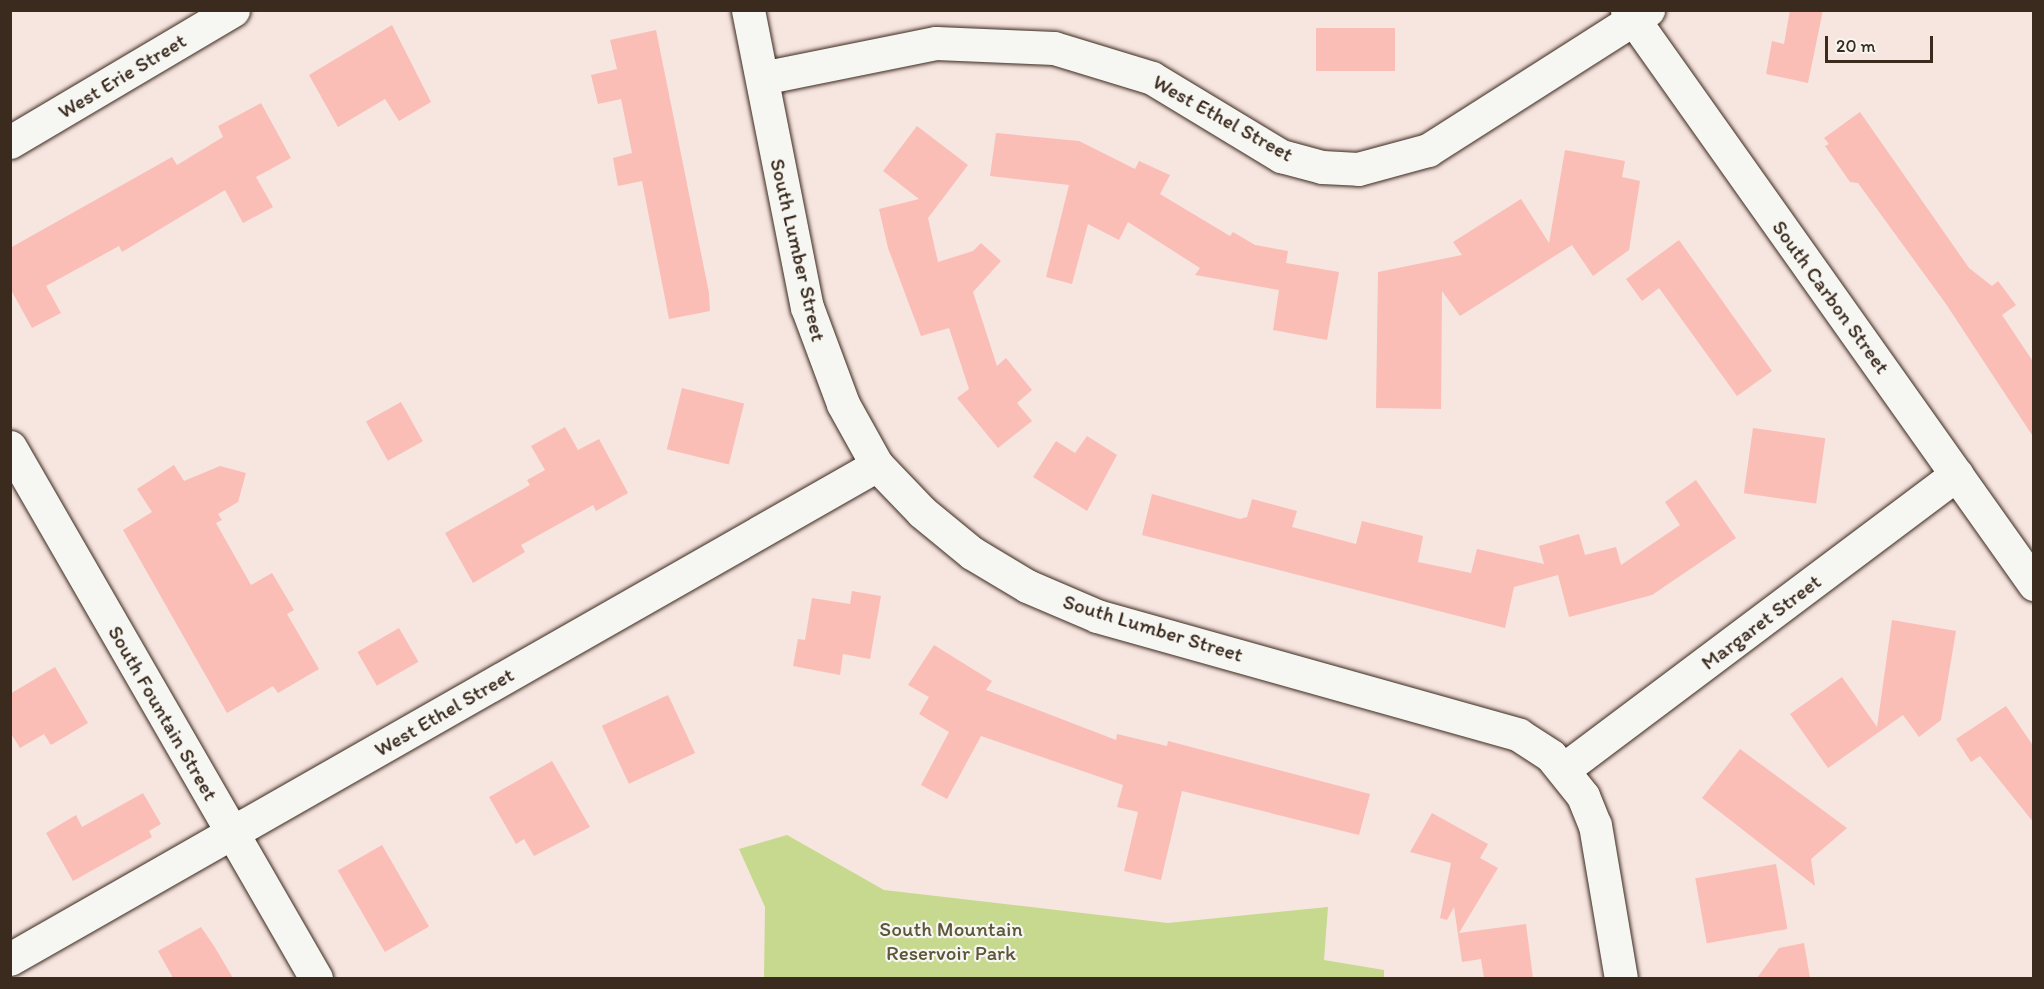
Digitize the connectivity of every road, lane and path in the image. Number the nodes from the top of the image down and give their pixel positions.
1 (233, 10) edge
2 (748, 10) edge
3 (1636, 13) edge
4 (762, 78) junction
5 (10, 141) edge
6 (10, 447) edge
7 (877, 465) junction
8 (1957, 474) junction
9 (2034, 584) edge
10 (1564, 769) junction
11 (232, 833) junction
12 (10, 959) edge
13 (316, 978) edge
14 (1621, 978) edge

1 - 5 street, West Erie Street
2 - 4 street, South Lumber Street
3 - 4 street, West Ethel Street
3 - 8 street, South Carbon Street
4 - 7 street, South Lumber Street
6 - 11 street, South Fountain Street
7 - 10 street, South Lumber Street
7 - 11 street, West Ethel Street
8 - 9 street, South Carbon Street
8 - 10 street, Margaret Street
10 - 14 street, South Lumber Street
11 - 12 street, West Ethel Street
11 - 13 street, South Fountain Street

